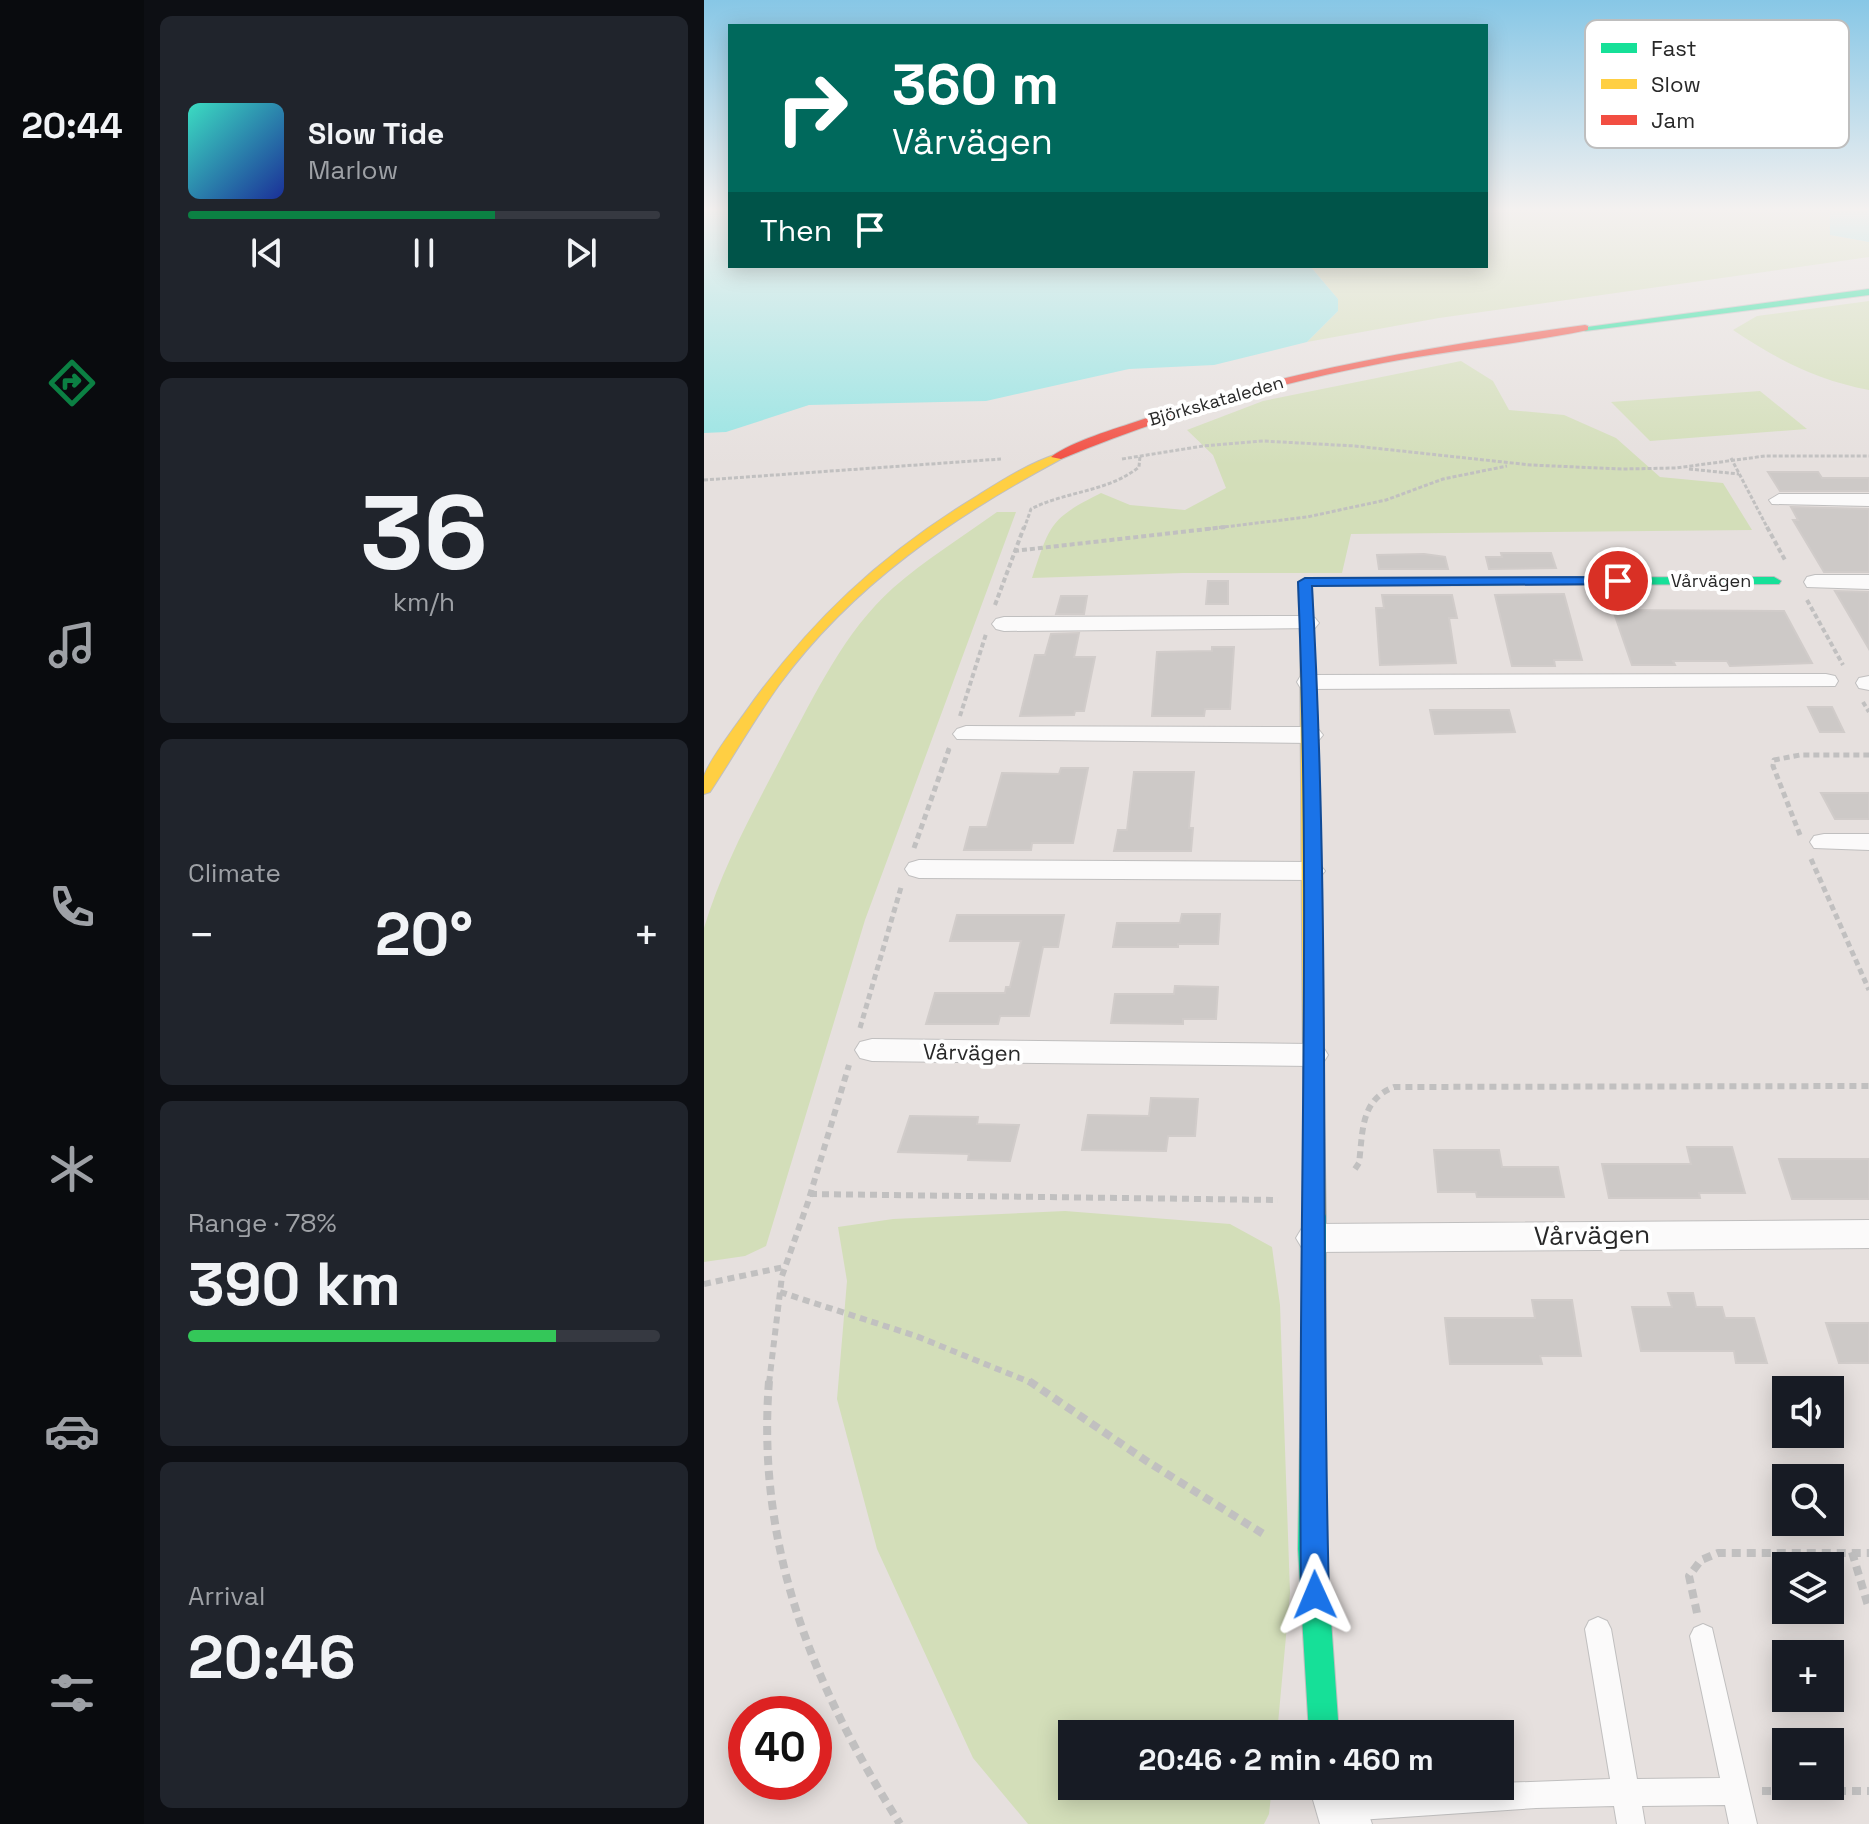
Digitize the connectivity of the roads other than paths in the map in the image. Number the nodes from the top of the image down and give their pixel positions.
1 (1844, 295) edge
2 (1779, 500) dead end
3 (1869, 500) edge
4 (1774, 581) dead end
5 (1815, 582) dead end
6 (1869, 582) edge
7 (996, 620) road end
8 (1307, 623) junction
9 (1826, 681) dead end
10 (1309, 682) junction
11 (959, 729) road end
12 (1310, 735) junction
13 (704, 789) edge
14 (1824, 842) dead end
15 (1869, 842) edge
16 (913, 863) road end
17 (1310, 871) junction
18 (861, 1045) road end
19 (1311, 1055) junction
20 (1869, 1234) edge
21 (1315, 1238) junction
22 (1598, 1629) dead end
23 (1703, 1636) road end
24 (1323, 1720) edge
25 (1736, 1791) junction
26 (1626, 1792) junction
27 (1341, 1806) edge
28 (1631, 1824) edge
29 (1743, 1824) edge

1 - 13 main road, Björkskataleden
2 - 3 street
4 - 8 main road, Vårvägen
5 - 6 street
7 - 8 street
8 - 10 main road, Vårvägen
9 - 10 street
10 - 12 main road, Vårvägen
11 - 12 street
12 - 17 main road, Vårvägen
14 - 15 street
16 - 17 street
17 - 19 main road, Vårvägen
18 - 19 street, Vårvägen
19 - 21 main road, Vårvägen
20 - 21 street, Vårvägen
21 - 24 main road, Vårvägen
22 - 26 lane
23 - 25 lane
25 - 26 lane
25 - 29 lane
26 - 27 lane
26 - 28 lane

